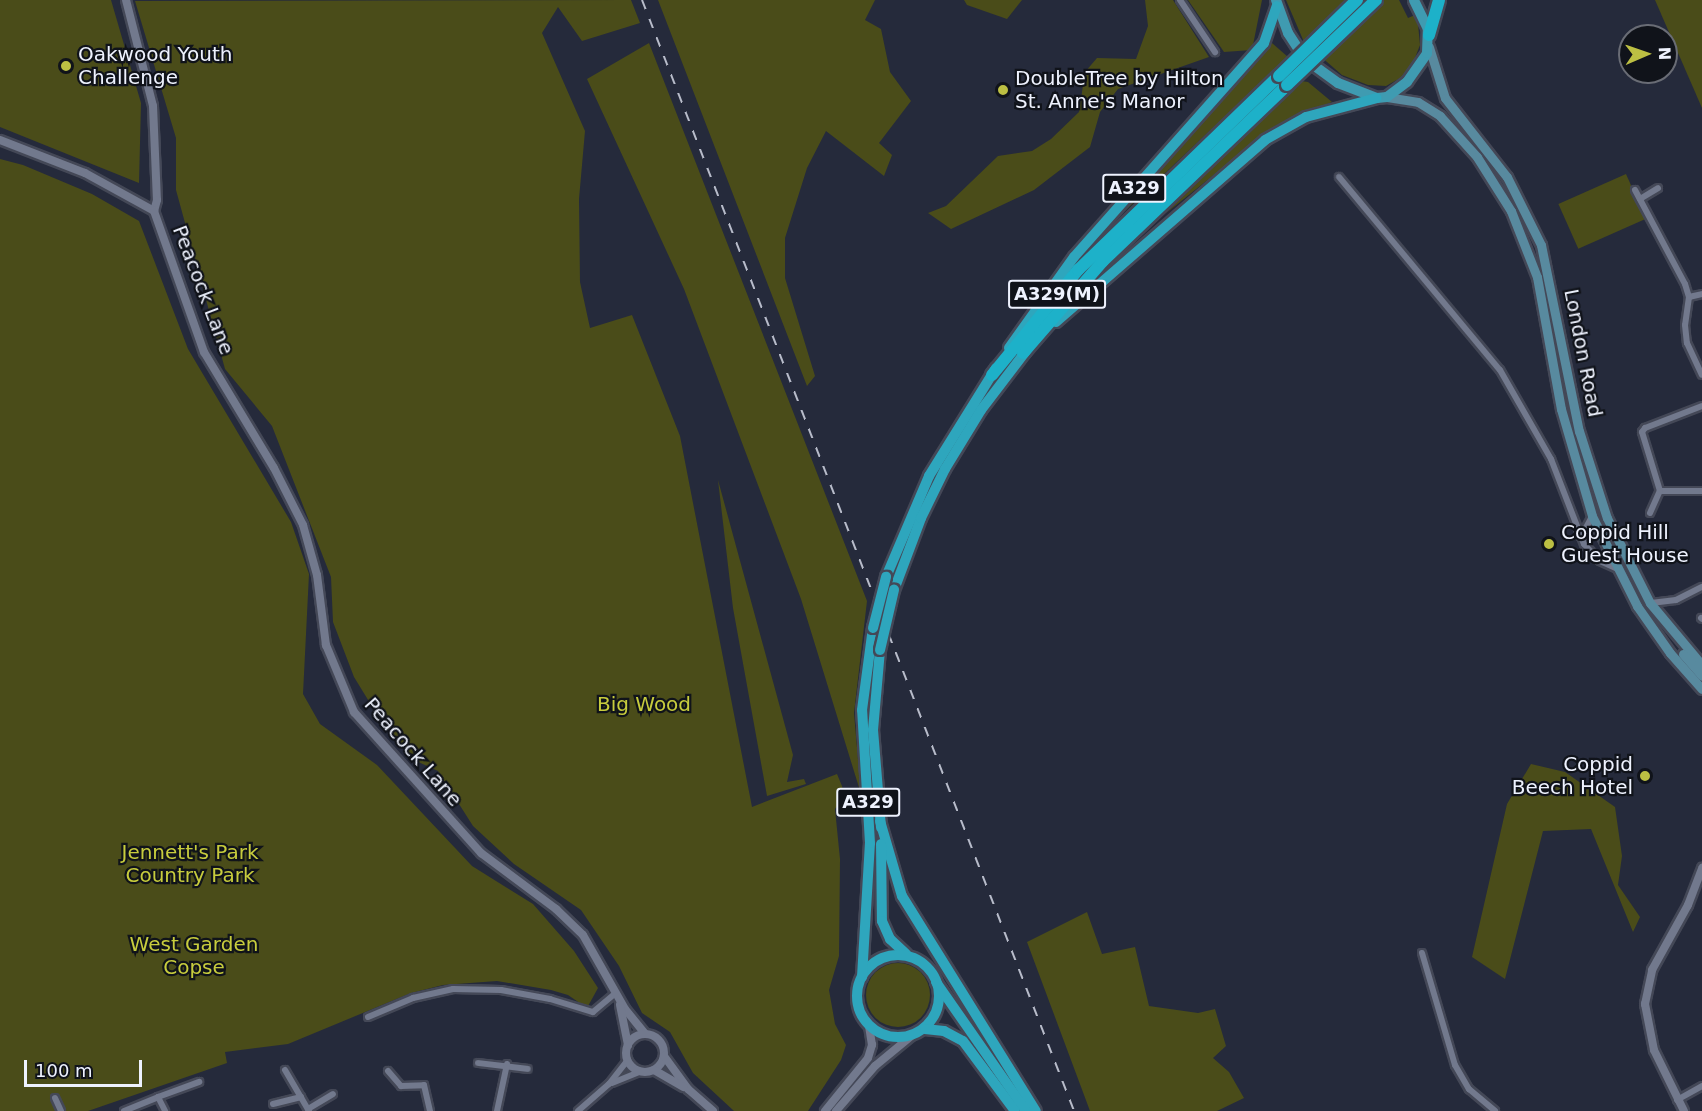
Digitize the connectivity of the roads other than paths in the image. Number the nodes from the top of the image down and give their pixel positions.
1 (126, 0) edge
2 (1180, 0) edge
3 (1357, 0) edge
4 (1376, 0) edge
5 (1414, 0) edge
6 (1439, 0) edge
7 (1277, 3) edge
8 (1429, 41) junction
9 (1215, 52) dead end
10 (1283, 81) junction
11 (1382, 97) junction
12 (0, 141) edge
13 (1339, 177) dead end
14 (1658, 188) dead end
15 (1635, 190) dead end
16 (1640, 199) junction
17 (154, 211) junction
18 (1702, 294) edge
19 (1689, 297) junction
20 (1023, 352) junction
21 (992, 375) junction
22 (1702, 375) edge
23 (1702, 406) edge
24 (1660, 491) junction
25 (1702, 491) edge
26 (1650, 513) dead end
27 (1592, 516) junction
28 (1587, 526) junction
29 (1576, 528) junction
30 (1581, 537) junction
31 (1616, 568) junction
32 (1702, 587) edge
33 (1650, 603) junction
34 (1674, 636) junction
35 (1702, 665) edge
36 (1702, 676) edge
37 (1702, 689) edge
38 (880, 821) junction
39 (1702, 868) edge
40 (1422, 953) dead end
41 (906, 954) junction
42 (862, 977) junction
43 (934, 979) junction
44 (618, 995) junction
45 (368, 1017) dead end
46 (869, 1026) junction
47 (920, 1031) junction
48 (645, 1034) junction
49 (628, 1045) junction
50 (664, 1056) junction
51 (628, 1060) junction
52 (478, 1063) dead end
53 (507, 1064) junction
54 (285, 1070) dead end
55 (528, 1070) dead end
56 (654, 1070) junction
57 (388, 1071) dead end
58 (642, 1071) junction
59 (199, 1082) dead end
60 (609, 1084) junction
61 (1702, 1086) edge
62 (688, 1089) junction
63 (333, 1094) dead end
64 (301, 1096) junction
65 (55, 1098) dead end
66 (160, 1100) junction
67 (1677, 1100) junction
68 (273, 1104) dead end
69 (309, 1110) edge
70 (61, 1111) edge
71 (124, 1111) edge
72 (165, 1111) edge
73 (430, 1111) edge
74 (497, 1111) edge
75 (578, 1111) edge
76 (713, 1111) edge
77 (825, 1111) edge
78 (836, 1111) edge
79 (1015, 1111) edge
80 (1026, 1111) edge
81 (1036, 1111) edge
82 (1495, 1111) edge
83 (1684, 1111) edge

1 - 17 street
2 - 9 street
3 - 10 highway, A329(M), bridge
4 - 10 highway, A329(M), bridge
5 - 8 main road
6 - 8 highway
7 - 11 main road
7 - 21 highway, A329
8 - 11 main road
8 - 33 main road, London Road
10 - 20 highway, A329(M)
10 - 21 highway, A329(M)
11 - 20 highway, A329
11 - 27 main road, London Road
12 - 17 street
13 - 29 street, London Road
14 - 16 street
15 - 16 street
16 - 19 street
17 - 44 street, Peacock Lane
18 - 19 street
19 - 22 street
20 - 38 highway, A329, bridge
21 - 42 highway, A329, bridge
23 - 24 street
24 - 25 street
24 - 26 street
27 - 28 street
27 - 31 main road, London Road
28 - 29 street
28 - 30 street
29 - 30 street, London Road
30 - 31 street, London Road
31 - 37 main road, London Road
32 - 33 street
33 - 34 main road, London Road
34 - 35 main road, London Road
34 - 36 main road
38 - 41 highway, A329
38 - 81 highway, A329
39 - 67 street
40 - 82 street
41 - 42 highway
41 - 43 highway, A329
42 - 46 highway, A329
43 - 47 highway
43 - 80 highway, A329
44 - 45 street
44 - 48 street, Peacock Lane
44 - 49 street, Peacock Lane
46 - 47 highway
46 - 77 street
47 - 78 street
47 - 79 highway
48 - 49 street
48 - 50 street
49 - 51 street
50 - 56 street
50 - 62 street
51 - 58 street
51 - 60 street
52 - 53 street
53 - 55 street
53 - 74 street
54 - 64 street
56 - 58 street
56 - 62 street
57 - 73 street
58 - 60 street
59 - 66 street
60 - 75 street
61 - 67 street
62 - 76 street
63 - 69 street
64 - 68 street
64 - 69 street
65 - 70 street
66 - 71 street
66 - 72 street
67 - 83 street

